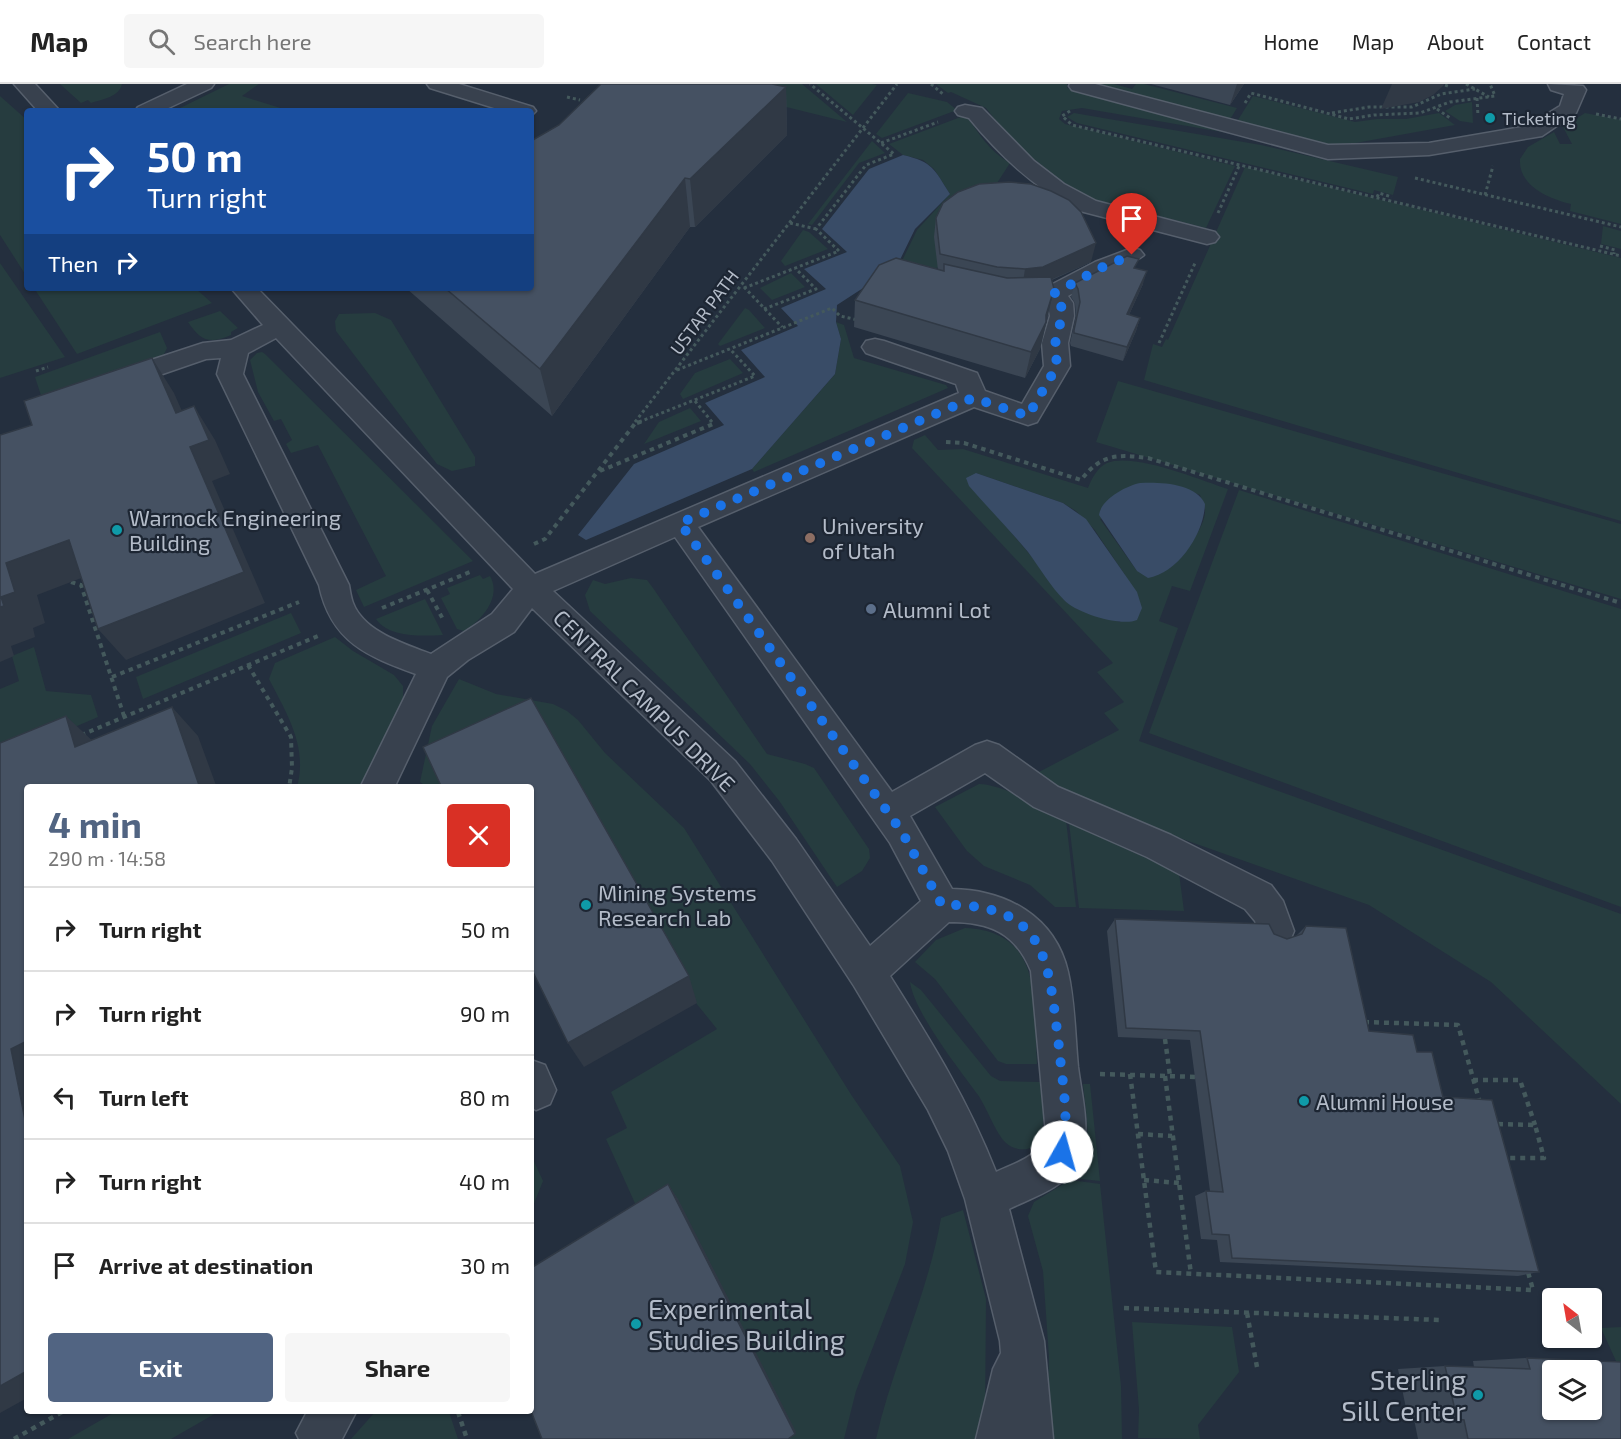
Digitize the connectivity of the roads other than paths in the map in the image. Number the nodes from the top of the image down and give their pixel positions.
1 (24, 84) edge
2 (204, 84) edge
3 (437, 84) edge
4 (1558, 84) edge
5 (1079, 86) dead end
6 (47, 108) edge
7 (152, 108) edge
8 (516, 108) edge
9 (965, 111) road end
10 (1207, 237) dead end
11 (1132, 255) edge
12 (246, 291) edge
13 (1053, 294) junction
14 (988, 295) edge
15 (281, 326) junction
16 (875, 346) dead end
17 (236, 348) junction
18 (151, 369) edge
19 (973, 398) junction
20 (680, 523) junction
21 (531, 588) junction
22 (435, 668) junction
23 (379, 784) edge
24 (886, 812) junction
25 (942, 905) junction
26 (1276, 931) dead end
27 (867, 973) junction
28 (986, 1199) junction
29 (1022, 1341) junction
30 (999, 1439) edge
31 (1030, 1439) edge

1 - 6 street
2 - 7 street
3 - 8 street
4 - 5 street
9 - 10 street
11 - 13 street
12 - 15 street, CENTRAL CAMPUS DRIVE
13 - 14 street
13 - 19 street
15 - 17 street
15 - 21 street, CENTRAL CAMPUS DRIVE
16 - 19 street
17 - 18 street
17 - 22 street
19 - 20 street
20 - 21 street
20 - 24 street
21 - 22 street
21 - 27 street, CENTRAL CAMPUS DRIVE
22 - 23 street
24 - 25 street
24 - 26 street
25 - 27 street
25 - 28 street
27 - 28 street, CENTRAL CAMPUS DRIVE
28 - 29 street, CENTRAL CAMPUS DRIVE
29 - 30 street, CENTRAL CAMPUS DRIVE
29 - 31 street, CENTRAL CAMPUS DRIVE

